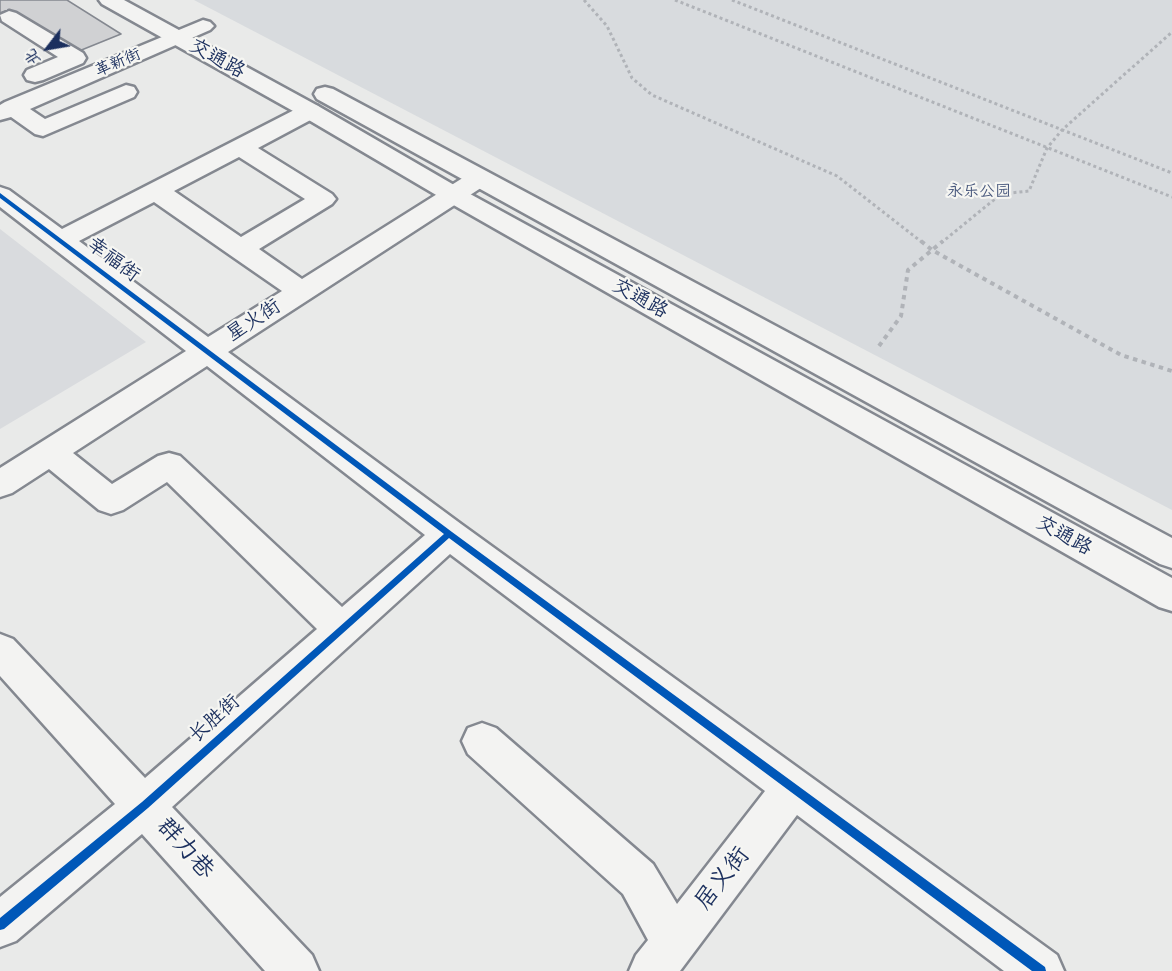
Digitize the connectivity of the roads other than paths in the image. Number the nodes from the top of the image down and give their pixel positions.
1 (109, 0) edge
2 (154, 0) edge
3 (9, 16) dead end
4 (203, 26) junction
5 (177, 38) junction
6 (126, 92) dead end
7 (9, 96) edge
8 (310, 111) junction
9 (240, 147) junction
10 (478, 178) junction
11 (156, 191) junction
12 (452, 194) junction
13 (0, 195) edge
14 (60, 240) junction
15 (240, 249) junction
16 (301, 291) junction
17 (207, 352) junction
18 (51, 453) junction
19 (0, 484) edge
20 (449, 534) junction
21 (1172, 554) edge
22 (1172, 596) edge
23 (341, 629) junction
24 (0, 650) edge
25 (482, 741) dead end
26 (794, 787) junction
27 (145, 805) junction
28 (0, 925) edge
29 (663, 957) edge
30 (296, 971) edge
31 (1041, 971) edge

1 - 5 street, 交通路
2 - 4 street, 交通路
3 - 7 street
4 - 5 street, 革新街
4 - 10 street, 交通路
5 - 7 street, 革新街
5 - 8 street, 交通路
6 - 7 street
8 - 9 street
8 - 12 street, 交通路
9 - 11 street
9 - 15 street
10 - 12 street, 星火街
10 - 21 street, 交通路
11 - 14 street
11 - 15 street
12 - 16 street, 星火街
12 - 22 street, 交通路
13 - 14 street, 幸福街
14 - 17 street, 幸福街
15 - 16 street
16 - 17 street, 星火街
17 - 18 street, 星火街
17 - 20 street, 幸福街
18 - 19 street, 星火街
18 - 23 street
20 - 23 street, 长胜街
20 - 26 street, 幸福街
23 - 27 street, 长胜街
24 - 27 street, 群力巷
25 - 29 street
26 - 29 street, 居义街
26 - 31 street, 幸福街
27 - 28 street, 长胜街
27 - 30 street, 群力巷

